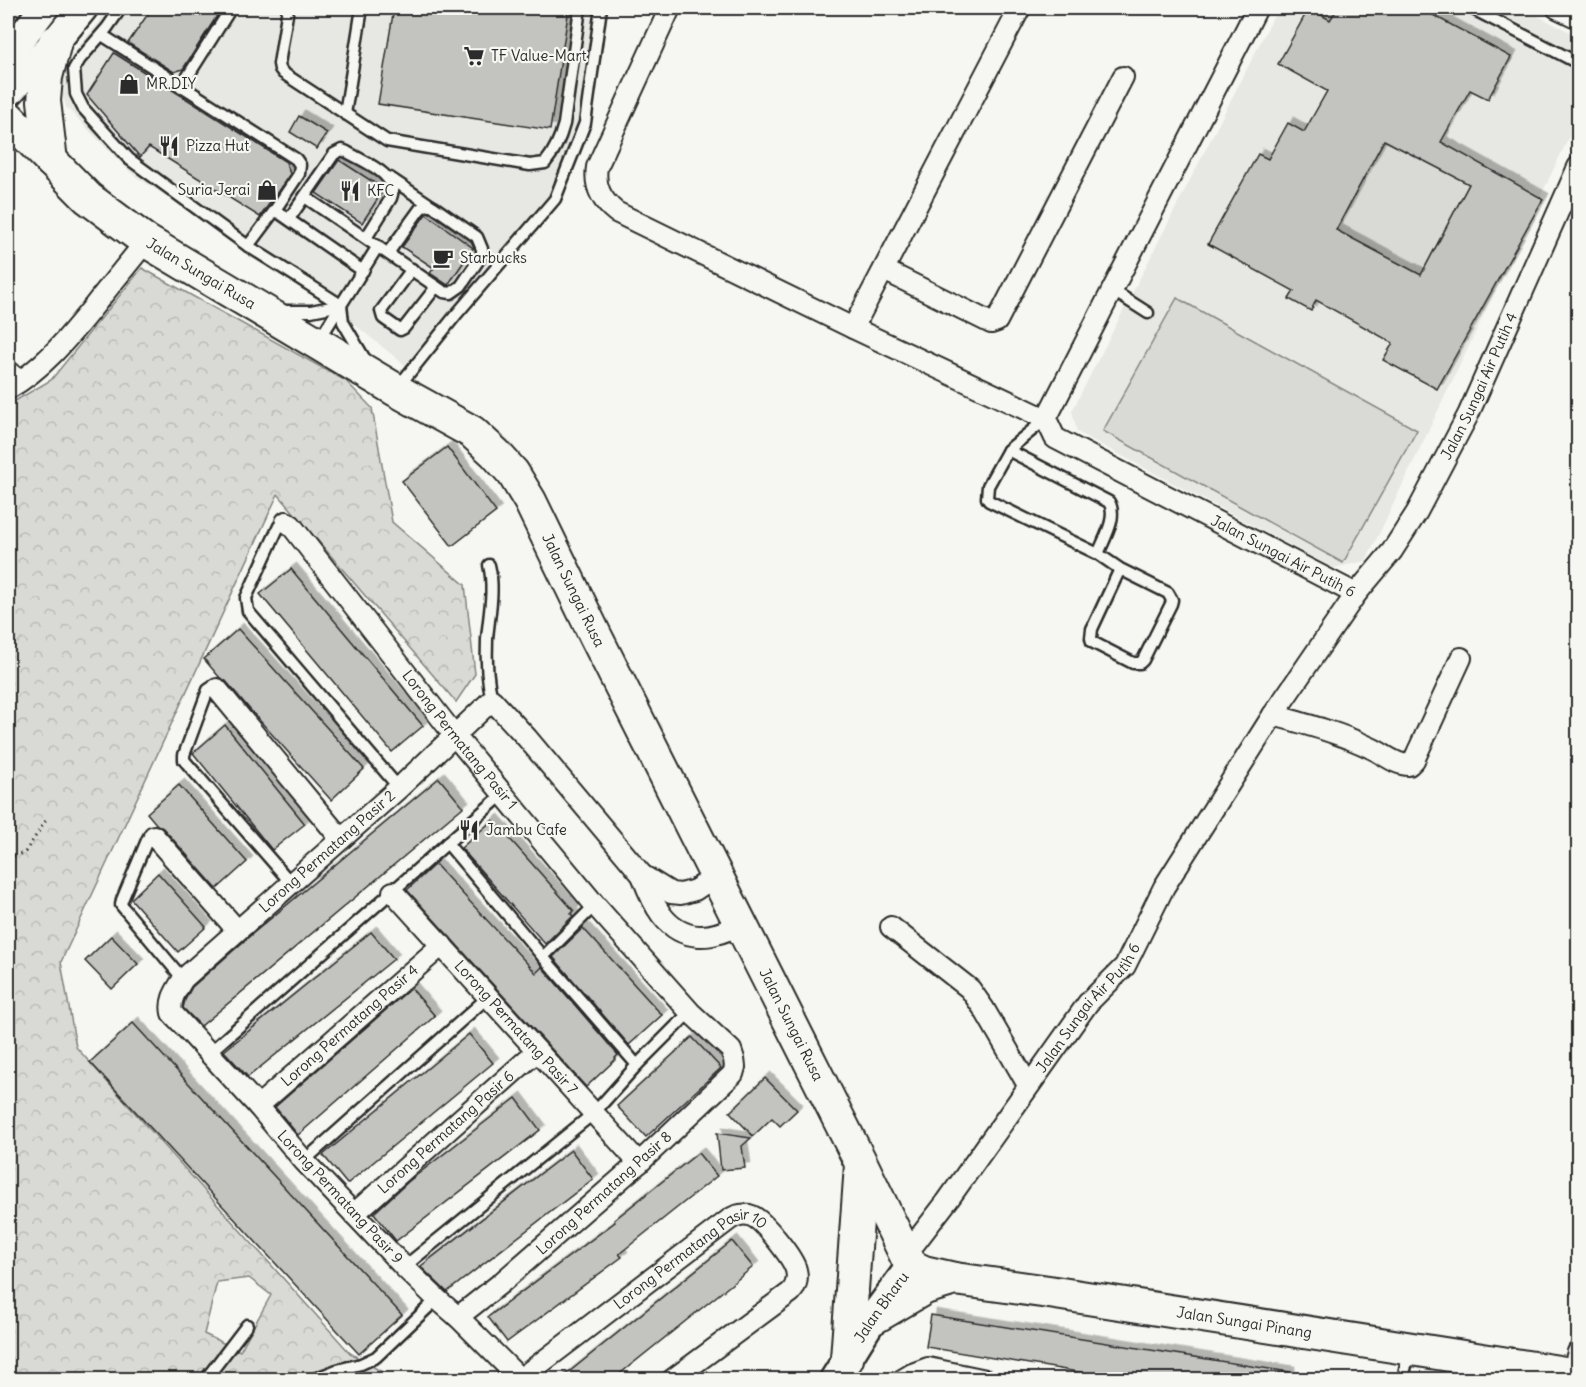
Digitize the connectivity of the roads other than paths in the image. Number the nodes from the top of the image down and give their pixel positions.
1 (44, 8) edge
2 (83, 8) edge
3 (121, 8) edge
4 (231, 8) edge
5 (288, 8) edge
6 (362, 8) edge
7 (580, 8) edge
8 (601, 8) edge
9 (670, 8) edge
10 (1020, 8) edge
11 (1257, 8) edge
12 (1471, 8) edge
13 (1557, 8) edge
14 (1578, 18) edge
15 (102, 35) junction
16 (56, 42) junction
17 (8, 56) edge
18 (1578, 63) edge
19 (1123, 77) dead end
20 (181, 87) junction
21 (8, 93) edge
22 (345, 114) junction
23 (8, 117) edge
24 (51, 161) junction
25 (1578, 167) edge
26 (387, 176) junction
27 (305, 196) junction
28 (434, 207) junction
29 (275, 210) junction
30 (289, 219) junction
31 (366, 238) junction
32 (146, 241) junction
33 (248, 246) junction
34 (378, 246) junction
35 (388, 253) junction
36 (412, 269) junction
37 (884, 270) junction
38 (363, 271) junction
39 (436, 287) junction
40 (1112, 290) junction
41 (340, 305) junction
42 (264, 312) junction
43 (1148, 313) dead end
44 (853, 328) junction
45 (317, 343) junction
46 (8, 365) edge
47 (25, 379) junction
48 (386, 384) junction
49 (8, 389) edge
50 (1046, 419) junction
51 (1008, 450) junction
52 (286, 522) joint
53 (1098, 554) junction
54 (489, 565) dead end
55 (1120, 569) junction
56 (1356, 594) junction
57 (1461, 658) dead end
58 (217, 689) joint
59 (492, 700) junction
60 (1273, 715) junction
61 (455, 736) junction
62 (399, 788) junction
63 (503, 794) junction
64 (154, 836) joint
65 (341, 839) junction
66 (447, 843) junction
67 (642, 875) junction
68 (716, 876) junction
69 (291, 883) junction
70 (393, 892) junction
71 (595, 905) junction
72 (740, 925) junction
73 (891, 927) dead end
74 (237, 930) junction
75 (442, 945) junction
76 (543, 957) junction
77 (183, 979) junction
78 (488, 997) junction
79 (170, 1005) joint
80 (690, 1012) junction
81 (537, 1051) junction
82 (209, 1053) junction
83 (734, 1059) joint
84 (637, 1065) junction
85 (1028, 1085) junction
86 (258, 1106) junction
87 (594, 1113) junction
88 (304, 1161) junction
89 (639, 1163) junction
90 (861, 1165) junction
91 (354, 1214) junction
92 (908, 1261) junction
93 (404, 1267) junction
94 (955, 1279) junction
95 (437, 1299) junction
96 (458, 1317) junction
97 (872, 1319) junction
98 (247, 1325) dead end
99 (1409, 1349) junction
100 (840, 1369) edge
101 (1569, 1372) edge
102 (520, 1379) edge
103 (205, 1380) edge
104 (312, 1380) edge
105 (672, 1380) edge
106 (902, 1380) edge
107 (986, 1380) edge
108 (1403, 1380) edge

1 - 17 street
2 - 16 street
3 - 15 lane
4 - 20 lane
5 - 22 lane
6 - 22 lane
7 - 22 lane
8 - 48 lane
9 - 44 street
10 - 37 street
11 - 40 street
12 - 18 lane
13 - 14 street
15 - 20 lane
15 - 33 lane
16 - 21 street
16 - 24 main road
19 - 37 street
20 - 29 lane
23 - 24 main road, Jalan Sungai Rusa
24 - 32 main road, Jalan Sungai Rusa
25 - 56 street, Jalan Sungai Air Putih 4
26 - 27 lane
26 - 28 lane
26 - 31 lane
27 - 30 lane
27 - 31 lane
28 - 35 lane
28 - 39 lane
29 - 30 lane
29 - 33 lane
30 - 38 lane
31 - 34 lane
32 - 42 main road, Jalan Sungai Rusa
32 - 47 street
33 - 41 lane
34 - 35 lane
34 - 38 lane
35 - 36 lane
36 - 39 lane
36 - 39 lane
37 - 44 street
38 - 41 lane
40 - 43 lane
40 - 50 street
41 - 42 lane
41 - 45 lane
41 - 48 lane
42 - 45 main road, Jalan Sungai Rusa
44 - 50 street
45 - 48 main road, Jalan Sungai Rusa
46 - 47 lane
47 - 49 street
48 - 68 main road, Jalan Sungai Rusa
50 - 51 lane
50 - 56 street, Jalan Sungai Air Putih 6
51 - 53 lane
51 - 53 lane
52 - 61 street, Lorong Permatang Pasir 1
52 - 62 lane
53 - 55 lane
54 - 59 lane
55 - 55 lane
56 - 60 street, Jalan Sungai Air Putih 6
57 - 60 street
58 - 65 street
58 - 69 lane
59 - 61 street, Lorong Permatang Pasir 2
59 - 67 street
60 - 85 street, Jalan Sungai Air Putih 6
61 - 62 street, Lorong Permatang Pasir 2
61 - 63 street, Lorong Permatang Pasir 1
62 - 65 street, Lorong Permatang Pasir 2
63 - 66 lane
63 - 71 street, Lorong Permatang Pasir 1
64 - 74 street
64 - 77 lane
65 - 69 street, Lorong Permatang Pasir 2
66 - 70 lane
66 - 76 lane
67 - 68 street
67 - 72 street
68 - 72 main road, Jalan Sungai Rusa
69 - 74 street, Lorong Permatang Pasir 2
70 - 75 street, Lorong Permatang Pasir 7
70 - 82 lane
71 - 76 lane
71 - 80 street, Lorong Permatang Pasir 1
72 - 90 main road, Jalan Sungai Rusa
73 - 85 street
74 - 77 street, Lorong Permatang Pasir 2
75 - 78 street, Lorong Permatang Pasir 7
75 - 86 street, Lorong Permatang Pasir 4
76 - 84 lane
77 - 79 street, Lorong Permatang Pasir 2
78 - 81 street, Lorong Permatang Pasir 7
78 - 88 lane
79 - 82 street, Lorong Permatang Pasir 9
80 - 83 street, Lorong Permatang Pasir 1
80 - 84 lane
81 - 87 street, Lorong Permatang Pasir 7
81 - 91 street, Lorong Permatang Pasir 6
82 - 86 street, Lorong Permatang Pasir 9
83 - 89 street, Lorong Permatang Pasir 8
84 - 87 lane
85 - 92 street, Jalan Sungai Air Putih 6
86 - 88 street, Lorong Permatang Pasir 9
87 - 89 street, Lorong Permatang Pasir 7
87 - 93 lane
88 - 91 street, Lorong Permatang Pasir 9
89 - 96 street, Lorong Permatang Pasir 8
90 - 92 main road, Jalan Sungai Rusa
90 - 100 main road
91 - 93 street, Lorong Permatang Pasir 9
92 - 94 main road, Jalan Sungai Pinang
92 - 97 street, Jalan Bharu
93 - 95 street, Lorong Permatang Pasir 9
94 - 97 main road
94 - 99 main road, Jalan Sungai Pinang
95 - 96 street, Lorong Permatang Pasir 9
95 - 104 lane
96 - 102 street, Lorong Permatang Pasir 9
97 - 100 street, Jalan Bharu
98 - 103 lane
99 - 101 main road, Jalan Sungai Pinang
99 - 108 lane
102 - 105 street, Lorong Permatang Pasir 10
106 - 107 street

